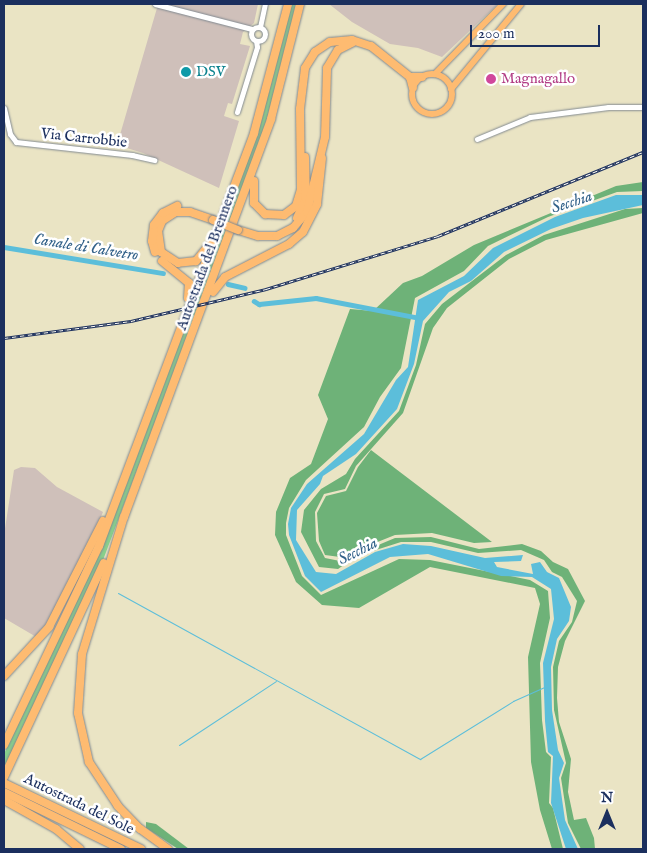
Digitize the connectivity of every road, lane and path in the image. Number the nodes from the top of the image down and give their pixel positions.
1 (155, 4) edge
2 (265, 4) edge
3 (288, 4) edge
4 (300, 4) edge
5 (503, 4) edge
6 (520, 4) edge
7 (260, 27) junction
8 (252, 29) junction
9 (256, 41) junction
10 (364, 43) junction
11 (435, 74) junction
12 (410, 77) junction
13 (422, 77) junction
14 (413, 88) junction
15 (451, 89) junction
16 (643, 107) edge
17 (4, 108) edge
18 (236, 112) dead end
19 (271, 119) junction
20 (300, 135) junction
21 (477, 140) dead end
22 (322, 152) junction
23 (154, 160) dead end
24 (236, 184) junction
25 (214, 218) junction
26 (239, 227) junction
27 (178, 338) junction
28 (187, 352) junction
29 (129, 468) junction
30 (124, 517) junction
31 (4, 676) edge
32 (4, 745) edge
33 (4, 777) edge
34 (4, 783) edge
35 (4, 792) edge
36 (4, 800) edge
37 (80, 849) edge
38 (121, 849) edge
39 (141, 849) edge
40 (168, 849) edge

1 - 8 street
2 - 7 street
3 - 24 highway, Autostrada del Brennero
4 - 19 highway, Autostrada del Brennero
5 - 11 main road
6 - 15 main road
7 - 8 street
7 - 9 street
8 - 9 street
9 - 18 street
10 - 12 highway
10 - 20 highway
10 - 22 highway
11 - 13 main road
11 - 15 main road
12 - 13 highway
12 - 14 highway
13 - 14 main road
14 - 15 main road
16 - 21 street
17 - 23 street, Via Carrobbie
19 - 20 highway
19 - 28 highway, Autostrada del Brennero
20 - 26 highway
22 - 26 highway
22 - 28 highway
24 - 25 highway
24 - 27 highway, Autostrada del Brennero
25 - 26 highway, bridge
25 - 27 highway
27 - 29 highway, Autostrada del Brennero
28 - 30 highway, Autostrada del Brennero
29 - 31 highway
29 - 32 highway
30 - 33 highway
30 - 40 highway
34 - 39 highway, Autostrada del Sole
35 - 38 highway, Autostrada del Sole
36 - 37 highway

